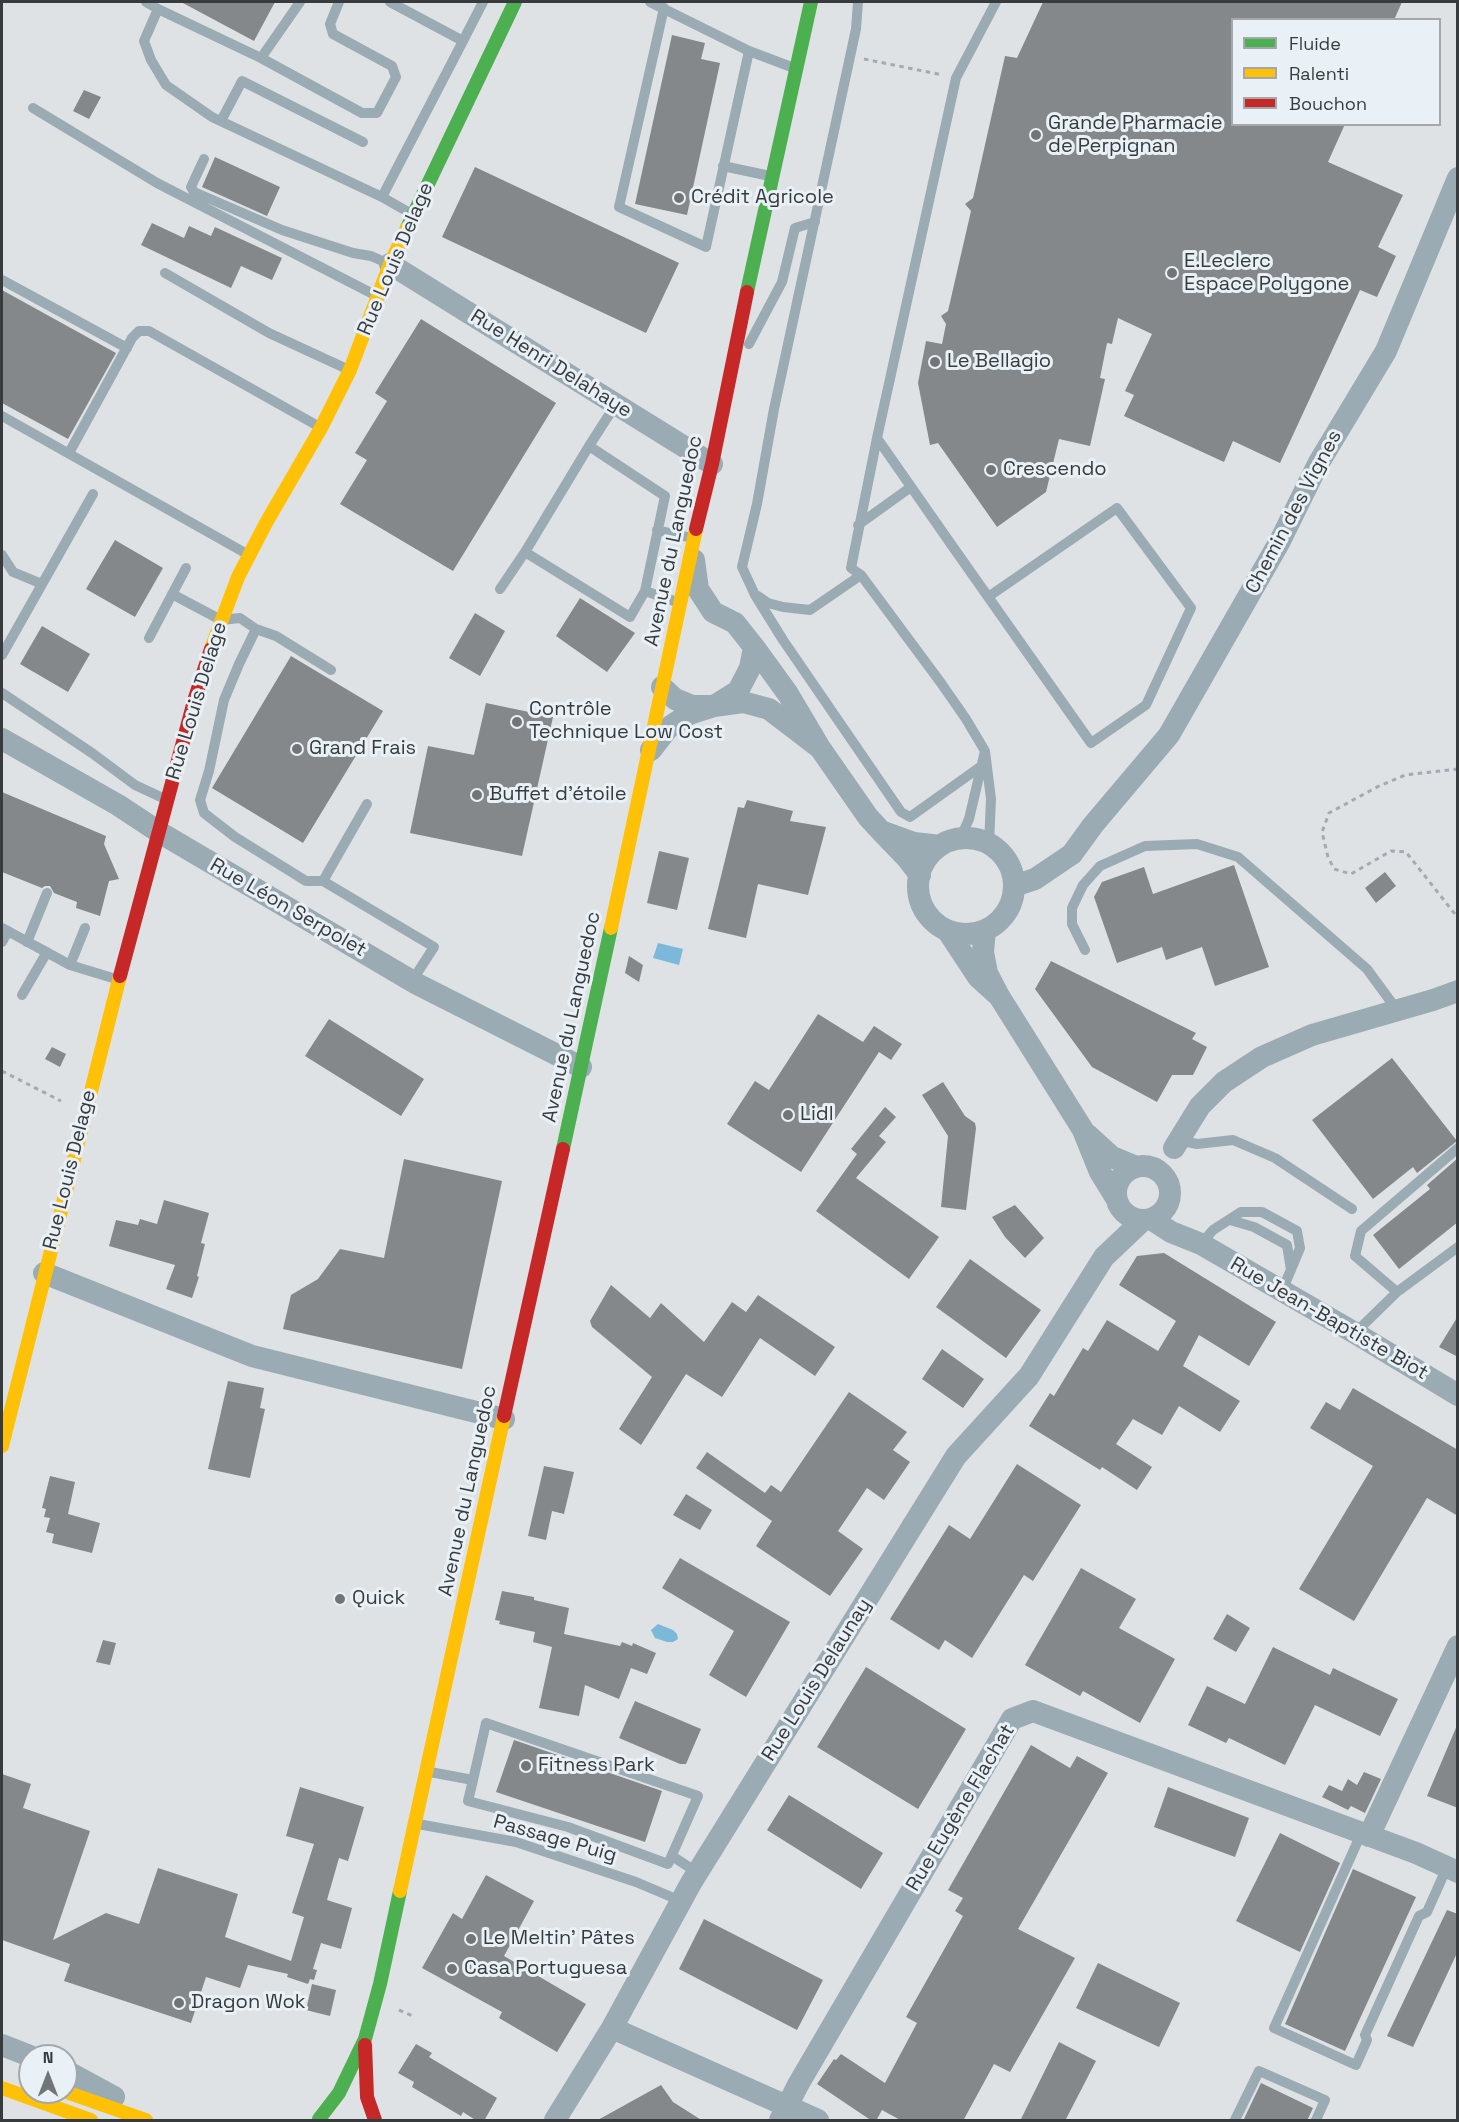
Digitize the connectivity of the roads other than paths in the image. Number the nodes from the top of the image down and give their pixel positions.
1 (146, 2) edge
2 (300, 2) edge
3 (339, 2) edge
4 (390, 2) edge
5 (483, 2) edge
6 (515, 2) edge
7 (650, 2) edge
8 (811, 2) edge
9 (858, 2) edge
10 (996, 2) edge
11 (664, 8) junction
12 (158, 9) junction
13 (463, 41) junction
14 (749, 51) junction
15 (261, 58) junction
16 (797, 69) junction
17 (33, 108) dead end
18 (221, 121) junction
19 (363, 142) dead end
20 (204, 159) dead end
21 (723, 166) junction
22 (773, 176) junction
23 (1458, 178) edge
24 (382, 197) junction
25 (413, 215) junction
26 (815, 222) junction
27 (390, 264) junction
28 (165, 273) dead end
29 (2, 280) edge
30 (378, 296) junction
31 (127, 348) junction
32 (350, 370) junction
33 (728, 380) junction
34 (616, 404) junction
35 (2, 416) edge
36 (321, 428) junction
37 (877, 438) junction
38 (589, 446) junction
39 (69, 453) junction
40 (712, 464) junction
41 (911, 487) junction
42 (93, 494) dead end
43 (858, 525) junction
44 (657, 530) junction
45 (693, 542) junction
46 (525, 552) junction
47 (2, 555) edge
48 (249, 555) junction
49 (186, 568) dead end
50 (861, 575) junction
51 (42, 584) junction
52 (500, 589) dead end
53 (645, 591) junction
54 (172, 594) junction
55 (755, 595) junction
56 (988, 597) junction
57 (713, 612) junction
58 (678, 613) junction
59 (221, 620) junction
60 (256, 629) junction
61 (149, 638) dead end
62 (754, 647) junction
63 (2, 653) edge
64 (331, 670) dead end
65 (662, 687) junction
66 (2, 693) edge
67 (714, 706) junction
68 (2, 739) edge
69 (820, 748) junction
70 (650, 751) junction
71 (985, 751) junction
72 (980, 767) junction
73 (168, 801) junction
74 (367, 804) dead end
75 (1093, 825) junction
76 (880, 831) junction
77 (159, 832) junction
78 (950, 842) junction
79 (989, 844) junction
80 (1007, 861) junction
81 (920, 874) junction
82 (323, 881) junction
83 (1014, 886) junction
84 (46, 893) dead end
85 (85, 927) dead end
86 (5, 930) edge
87 (947, 930) junction
88 (985, 930) junction
89 (2, 942) edge
90 (27, 942) junction
91 (1085, 950) dead end
92 (47, 952) junction
93 (70, 965) junction
94 (119, 980) junction
95 (412, 981) junction
96 (1457, 991) edge
97 (22, 994) dead end
98 (999, 996) junction
99 (1397, 1010) junction
100 (581, 1067) junction
101 (1083, 1130) junction
102 (1176, 1144) junction
103 (1458, 1148) edge
104 (1140, 1166) junction
105 (1170, 1193) junction
106 (1117, 1201) junction
107 (1352, 1209) dead end
108 (1146, 1220) junction
109 (1230, 1220) junction
110 (1201, 1244) junction
111 (1458, 1246) edge
112 (1104, 1257) junction
113 (1291, 1270) junction
114 (44, 1273) junction
115 (1282, 1291) junction
116 (1397, 1292) junction
117 (1355, 1333) junction
118 (1458, 1395) edge
119 (504, 1419) junction
120 (2, 1446) edge
121 (1458, 1646) edge
122 (426, 1772) junction
123 (473, 1780) junction
124 (415, 1824) junction
125 (1365, 1835) junction
126 (672, 1856) junction
127 (1452, 1870) edge
128 (698, 1874) junction
129 (681, 1901) junction
130 (612, 2028) junction
131 (365, 2039) junction
132 (2, 2045) edge
133 (18, 2051) edge
134 (78, 2078) edge
135 (2, 2088) edge
136 (78, 2096) edge
137 (558, 2107) edge
138 (784, 2113) edge
139 (340, 2118) dead end
140 (316, 2120) edge
141 (91, 2121) edge
142 (146, 2121) edge
143 (157, 2121) edge
144 (375, 2121) edge
145 (818, 2121) edge
146 (1235, 2121) edge
147 (1316, 2121) edge

1 - 12 lane
2 - 15 lane
3 - 15 lane
4 - 13 lane
5 - 13 lane
6 - 25 main road, Rue Louis Delage
7 - 11 lane
8 - 16 main road, Avenue du Languedoc
9 - 26 lane
10 - 37 lane
11 - 14 lane
11 - 21 lane
12 - 15 lane
12 - 18 lane
13 - 24 lane
14 - 16 lane
14 - 21 lane
16 - 22 main road, Avenue du Languedoc
17 - 30 lane
18 - 19 lane
18 - 24 lane
20 - 27 lane
21 - 22 lane
22 - 33 main road, Avenue du Languedoc
23 - 75 street, Chemin des Vignes
24 - 25 lane
25 - 27 main road, Rue Louis Delage
26 - 33 lane
26 - 55 lane
27 - 30 main road, Rue Louis Delage
27 - 34 street, Rue Henri Delahaye
28 - 32 lane
29 - 31 lane
30 - 32 main road, Rue Louis Delage
31 - 36 lane
31 - 39 lane
32 - 36 main road, Rue Louis Delage
33 - 40 main road, Avenue du Languedoc
34 - 38 lane
34 - 40 street, Rue Henri Delahaye
35 - 39 lane
36 - 48 main road, Rue Louis Delage
37 - 41 lane
37 - 43 lane
38 - 44 lane
38 - 46 lane
39 - 48 lane
40 - 45 main road, Avenue du Languedoc
41 - 43 lane
41 - 56 lane
42 - 51 lane
43 - 50 lane
44 - 45 lane
44 - 53 lane
45 - 57 street
45 - 58 main road, Avenue du Languedoc
46 - 52 lane
46 - 53 lane
47 - 51 lane
48 - 59 main road, Rue Louis Delage
49 - 54 lane
50 - 55 lane
50 - 71 lane
51 - 63 lane
53 - 58 lane
54 - 59 lane
54 - 61 lane
55 - 72 lane
56 - 56 lane
57 - 58 street
57 - 62 street
58 - 65 main road, Avenue du Languedoc
59 - 60 lane
59 - 73 main road, Rue Louis Delage
60 - 64 lane
60 - 82 lane
62 - 67 street
62 - 69 street
65 - 67 street
65 - 70 main road, Avenue du Languedoc
66 - 73 lane
67 - 69 street
67 - 70 street
68 - 77 street, Rue Léon Serpolet
69 - 76 street
70 - 100 main road, Avenue du Languedoc
71 - 72 lane
71 - 79 lane
72 - 78 lane
73 - 77 main road, Rue Louis Delage
74 - 82 lane
75 - 80 street, Chemin des Vignes
75 - 83 street, Chemin des Vignes
76 - 78 street
76 - 81 street
77 - 94 main road, Rue Louis Delage
77 - 95 street, Rue Léon Serpolet
78 - 79 street
78 - 81 street
79 - 80 street
80 - 83 street
81 - 87 street
82 - 95 lane
83 - 88 street
84 - 90 lane
85 - 93 lane
86 - 89 lane
86 - 90 lane
87 - 88 street
87 - 98 street
88 - 98 street
90 - 92 lane
91 - 99 lane
92 - 93 lane
92 - 97 lane
93 - 94 lane
94 - 114 main road, Rue Louis Delage
95 - 100 street, Rue Léon Serpolet
96 - 99 street
98 - 101 street
99 - 102 street
100 - 119 main road, Avenue du Languedoc
101 - 104 street
101 - 106 street
102 - 104 street
102 - 105 street
102 - 107 lane
103 - 116 lane
104 - 105 street
104 - 106 street
105 - 108 street
105 - 110 street, Rue Jean-Baptiste Biot
106 - 108 street
106 - 112 street, Rue Louis Delaunay
108 - 110 street, Rue Jean-Baptiste Biot
108 - 112 street, Rue Louis Delaunay
109 - 110 lane
109 - 113 lane
109 - 113 lane
110 - 115 street, Rue Jean-Baptiste Biot
111 - 116 lane
112 - 128 street, Rue Louis Delaunay
113 - 115 lane
114 - 119 street
114 - 120 main road, Rue Louis Delage
115 - 117 street, Rue Jean-Baptiste Biot
116 - 117 lane
117 - 118 street, Rue Jean-Baptiste Biot
119 - 122 main road, Avenue du Languedoc
121 - 125 street
122 - 123 lane
122 - 124 main road, Avenue du Languedoc
123 - 126 lane
123 - 126 lane
124 - 129 lane, Passage Puig
124 - 131 main road, Avenue du Languedoc
125 - 127 street, Rue Eugène Flachat
125 - 127 lane
125 - 138 street, Rue Eugène Flachat
126 - 128 lane
128 - 129 street, Rue Louis Delaunay
129 - 130 street, Rue Louis Delaunay
130 - 137 street, Rue Louis Delaunay
130 - 138 street
131 - 140 main road, Avenue du Languedoc
131 - 144 main road, Avenue du Languedoc
132 - 133 street
134 - 143 street
135 - 141 main road
136 - 142 main road
138 - 145 street
139 - 140 main road
146 - 147 lane

